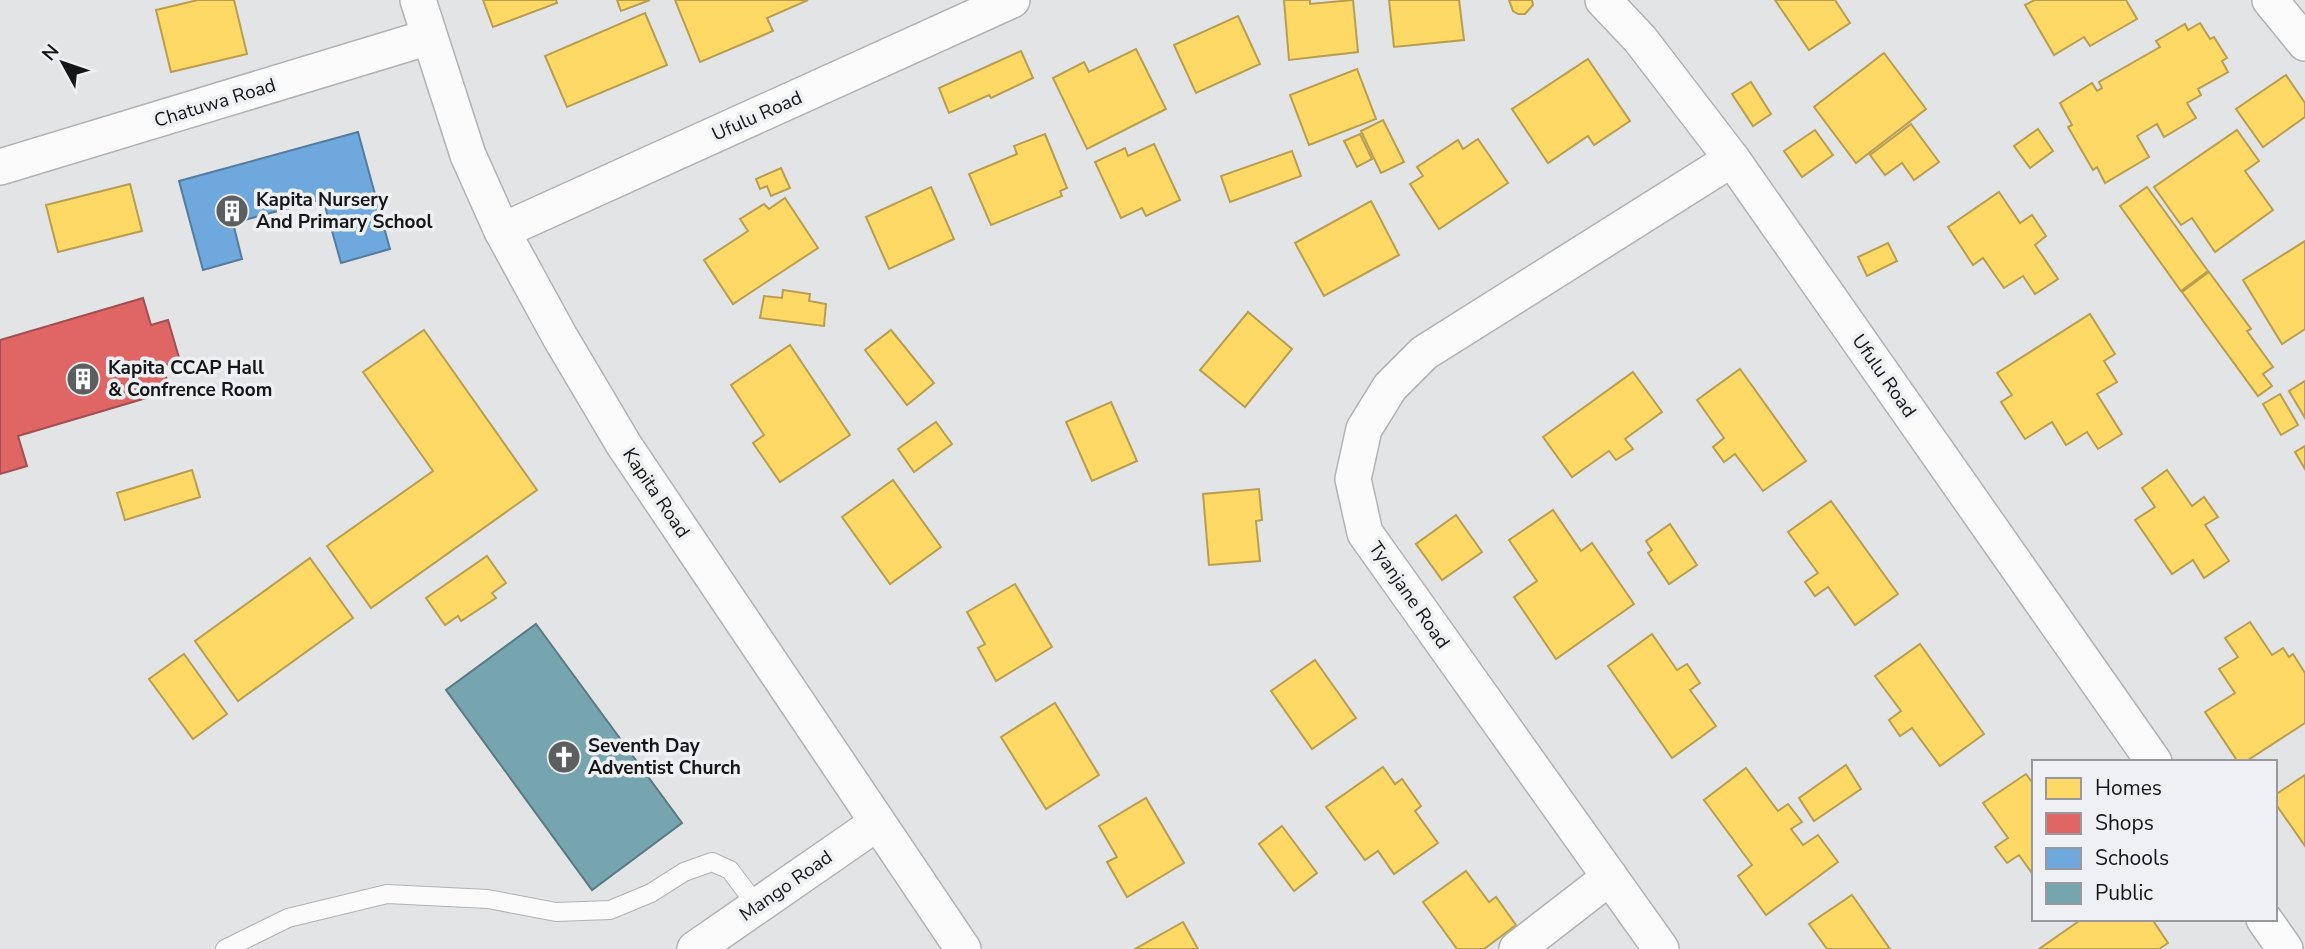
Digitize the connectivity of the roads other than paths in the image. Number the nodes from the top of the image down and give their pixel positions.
1 (418, 0) edge
2 (1012, 0) edge
3 (1603, 0) edge
4 (2270, 0) edge
5 (429, 37) junction
6 (2305, 44) edge
7 (1732, 159) junction
8 (0, 167) edge
9 (502, 231) junction
10 (2153, 760) edge
11 (877, 823) junction
12 (1610, 877) junction
13 (757, 906) junction
14 (2265, 921) edge
15 (225, 949) edge
16 (695, 949) edge
17 (963, 949) edge
18 (1517, 949) edge
19 (1661, 949) edge
20 (2285, 949) edge

1 - 5 street, Kapita Road
2 - 9 street, Ufulu Road
3 - 7 street, Ufulu Road
4 - 6 street
5 - 8 street, Chatuwa Road
5 - 9 street, Kapita Road
7 - 10 street, Ufulu Road
7 - 12 street, Tyanjane Road
9 - 11 street, Kapita Road
11 - 13 street, Mango Road
11 - 17 street, Kapita Road
12 - 18 street
12 - 19 street, Tyanjane Road
13 - 15 lane
13 - 16 street, Mango Road
14 - 20 street

